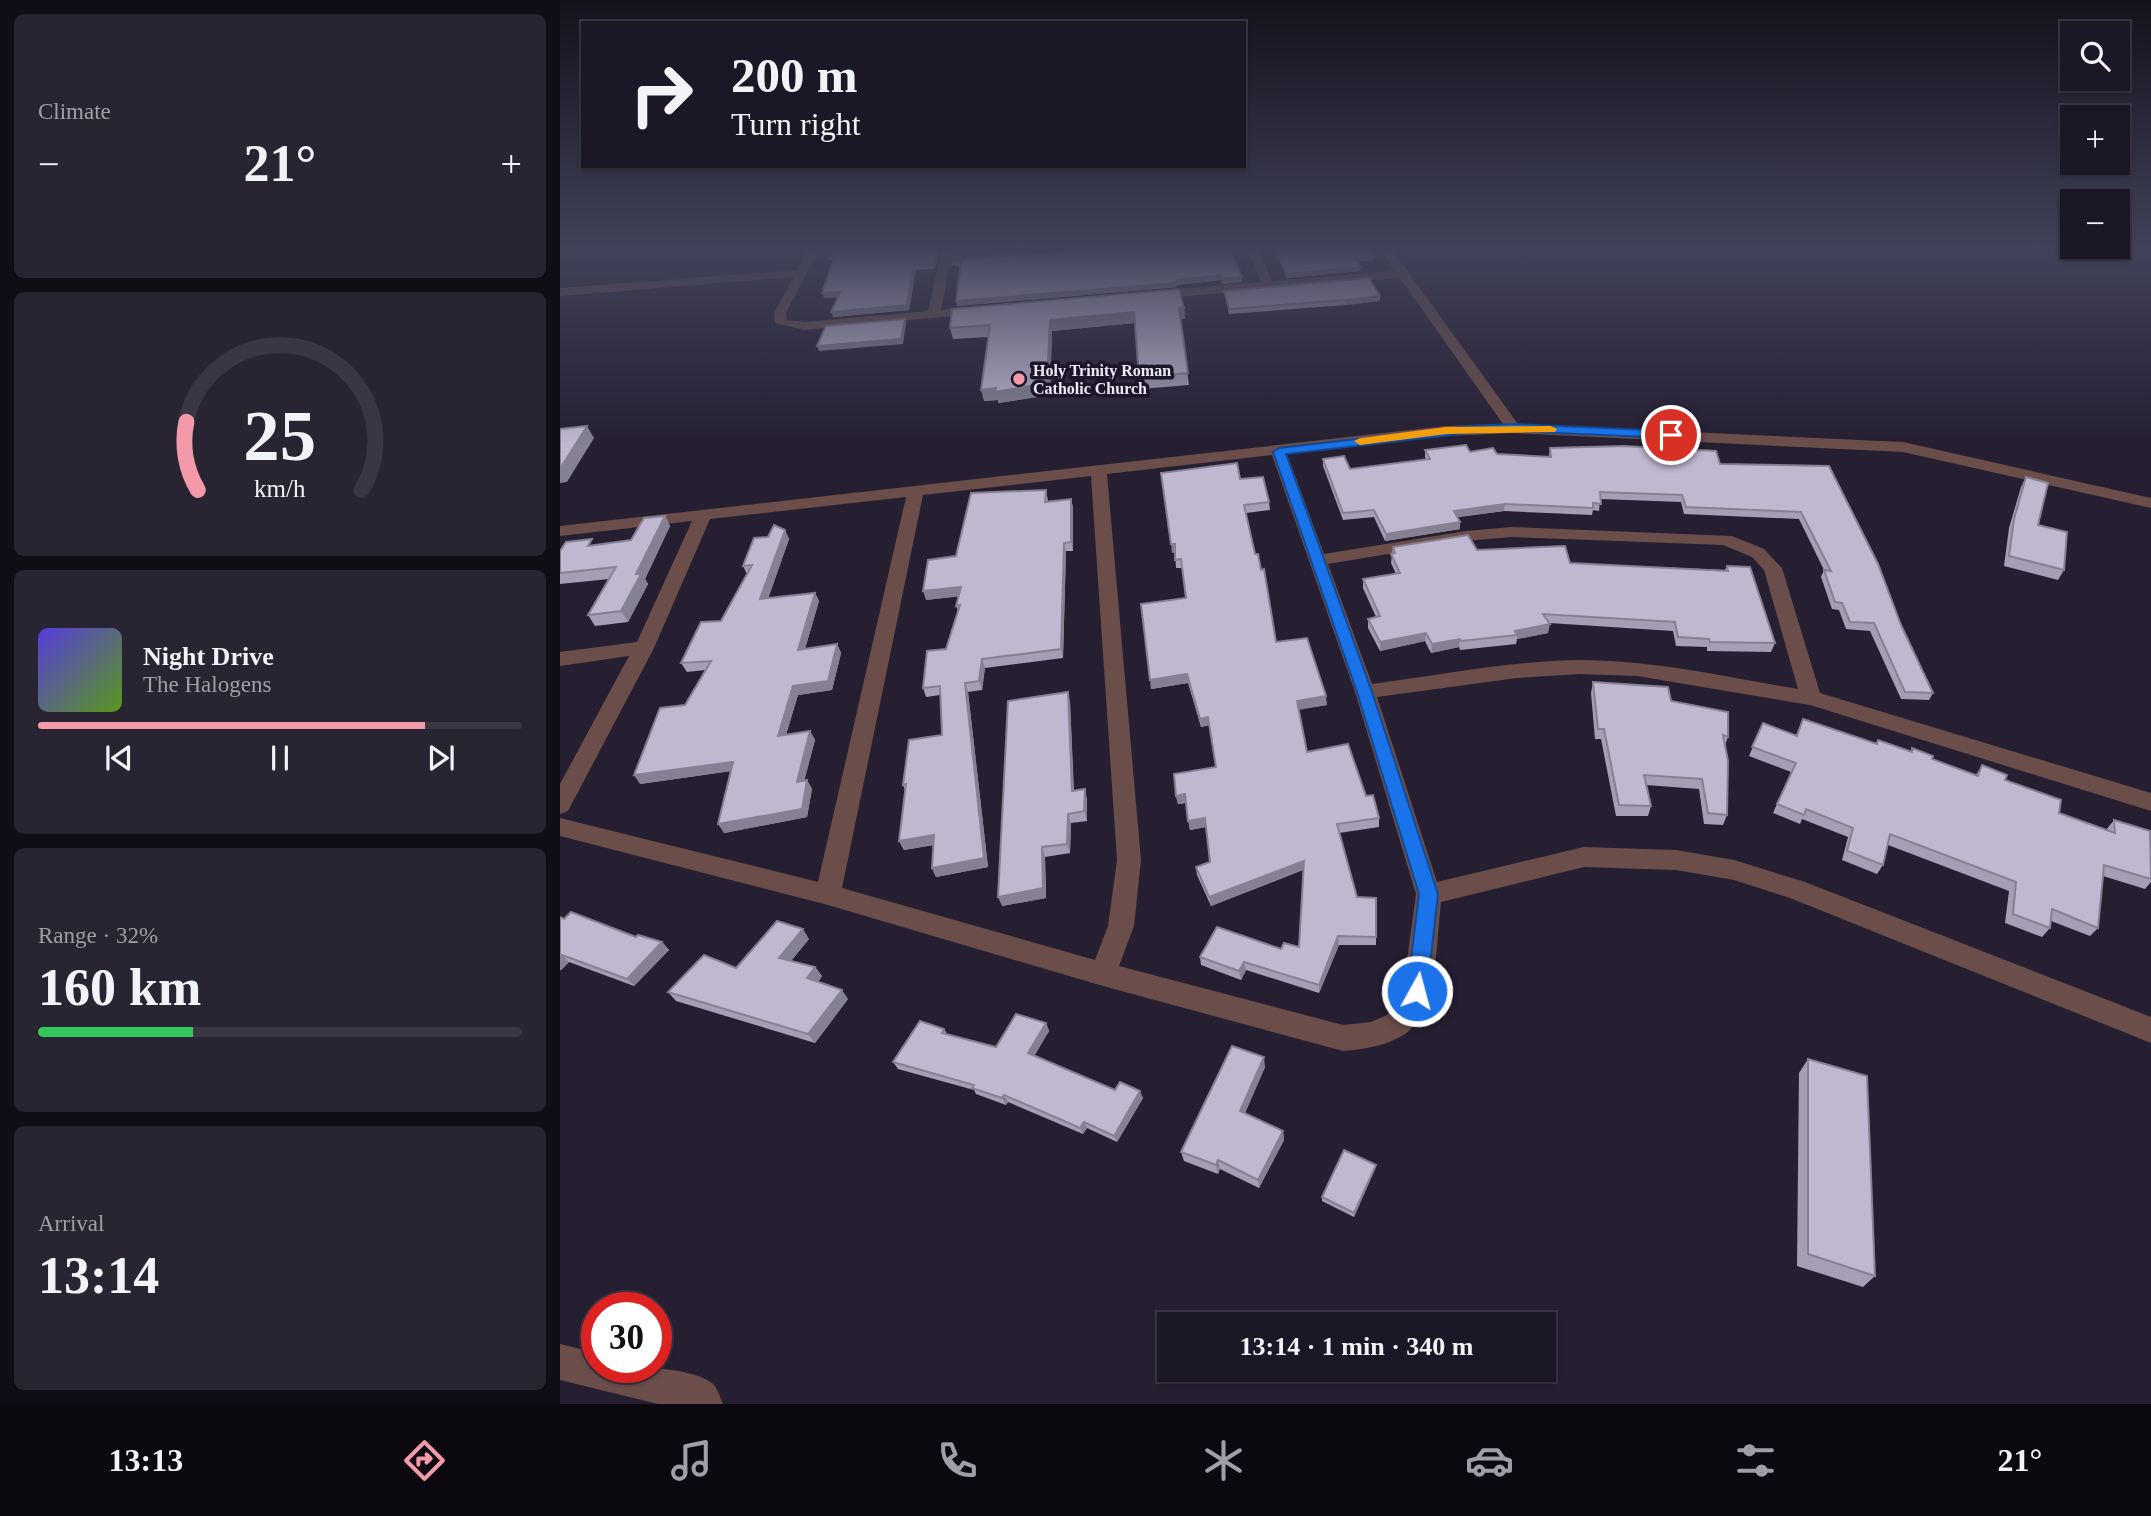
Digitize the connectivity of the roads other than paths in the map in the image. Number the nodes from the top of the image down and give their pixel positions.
1 (780, 313) edge
2 (951, 313) edge
3 (1429, 313) edge
4 (934, 314) joint
5 (1513, 428) junction
6 (1279, 452) junction
7 (1099, 471) junction
8 (916, 491) junction
9 (2151, 503) edge
10 (704, 514) junction
11 (560, 531) edge
12 (1319, 560) junction
13 (644, 648) junction
14 (560, 659) edge
15 (1364, 692) junction
16 (1811, 698) junction
17 (2151, 802) edge
18 (560, 805) edge
19 (560, 827) edge
20 (1429, 894) junction
21 (828, 895) junction
22 (1103, 974) junction
23 (2151, 1030) edge
24 (560, 1362) edge
25 (699, 1401) edge

1 - 4 street
2 - 4 street
3 - 5 street
5 - 6 street
5 - 9 street
6 - 7 street
6 - 12 street
7 - 8 street
7 - 22 street
8 - 10 street
8 - 21 street
10 - 11 street
10 - 13 street
12 - 15 street
12 - 16 street
13 - 14 street
13 - 18 street
15 - 16 street
15 - 20 street
16 - 17 street
19 - 21 street
20 - 22 street
20 - 23 street
21 - 22 street
24 - 25 street

